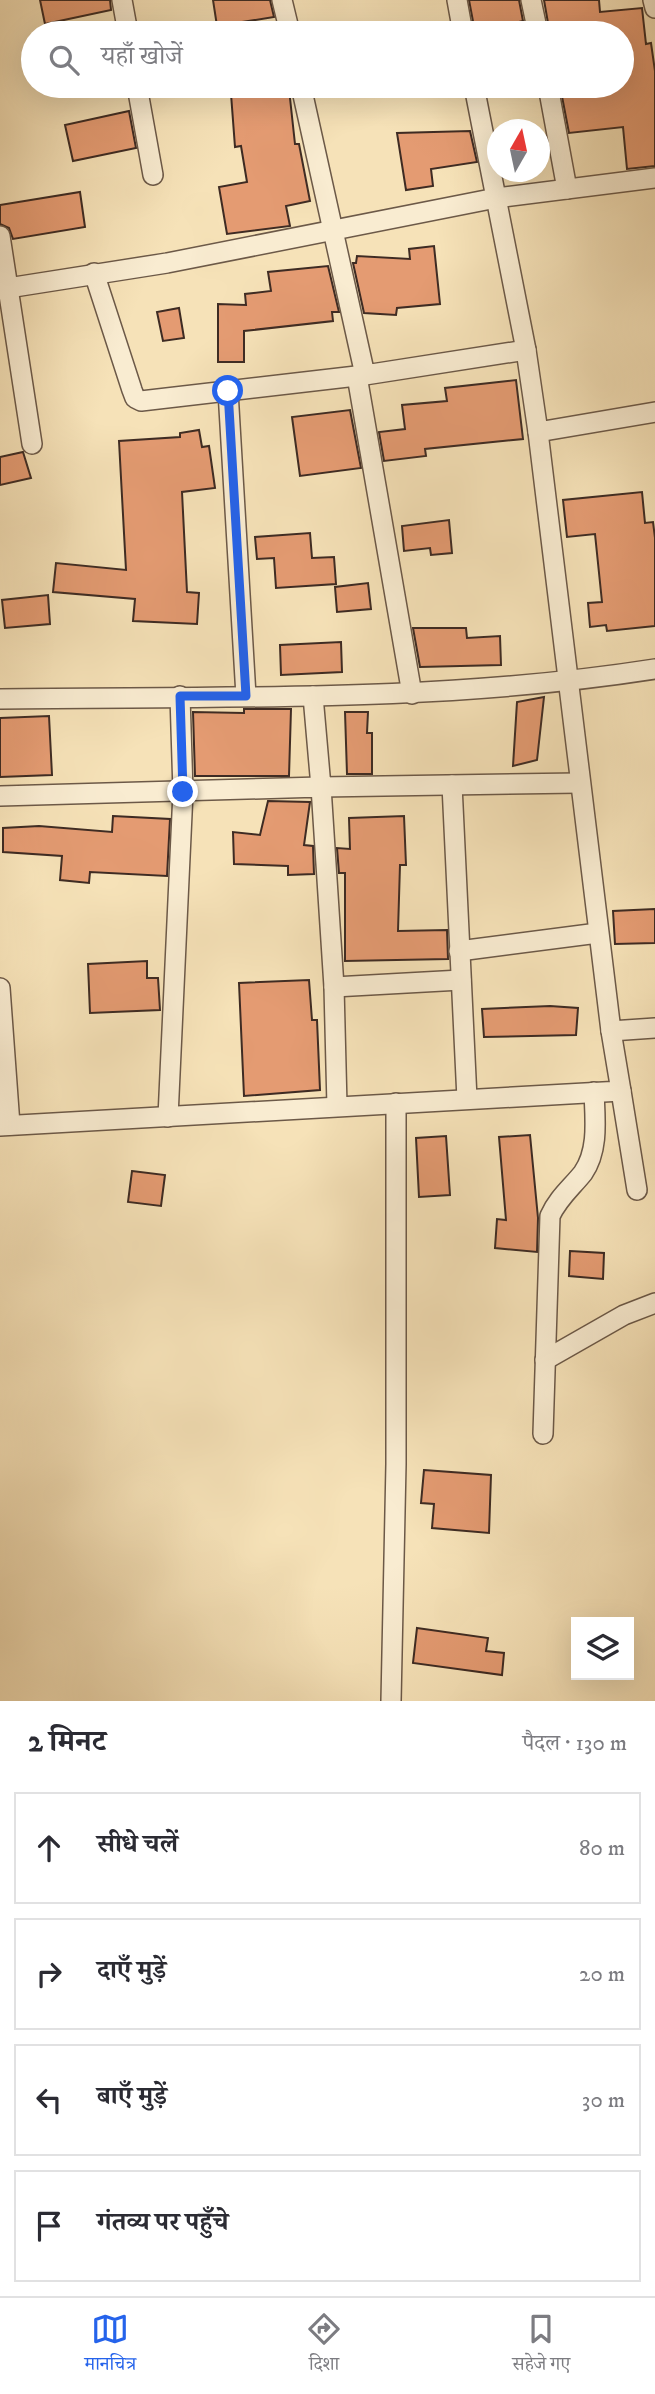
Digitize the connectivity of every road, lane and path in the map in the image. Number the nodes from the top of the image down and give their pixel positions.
1 (122, 0) edge
2 (282, 0) edge
3 (457, 0) edge
4 (531, 0) edge
5 (653, 0) edge
6 (655, 8) edge
7 (126, 21) edge
8 (287, 21) edge
9 (461, 21) edge
10 (535, 21) edge
11 (139, 98) edge
12 (304, 98) edge
13 (476, 98) edge
14 (550, 98) edge
15 (153, 175) dead end
16 (655, 178) edge
17 (567, 189) junction
18 (496, 198) junction
19 (332, 230) junction
20 (0, 236) edge
21 (94, 274) junction
22 (8, 288) junction
23 (526, 350) junction
24 (361, 376) junction
25 (228, 391) junction
26 (655, 412) edge
27 (538, 432) junction
28 (33, 444) dead end
29 (655, 670) edge
30 (568, 683) junction
31 (412, 694) junction
32 (180, 696) junction
33 (246, 696) junction
34 (313, 696) junction
35 (0, 699) edge
36 (579, 783) junction
37 (452, 785) junction
38 (321, 787) junction
39 (183, 792) junction
40 (0, 796) edge
41 (598, 933) junction
42 (459, 951) junction
43 (461, 980) junction
44 (334, 987) junction
45 (0, 988) edge
46 (655, 1028) edge
47 (611, 1031) junction
48 (621, 1091) junction
49 (594, 1092) junction
50 (467, 1099) junction
51 (396, 1103) junction
52 (337, 1107) junction
53 (168, 1117) junction
54 (5, 1125) edge
55 (637, 1190) dead end
56 (655, 1303) edge
57 (545, 1360) junction
58 (543, 1434) dead end
59 (391, 1701) edge

1 - 7 street
2 - 8 street
3 - 9 street
4 - 10 street
5 - 6 street
11 - 15 street
12 - 19 street
13 - 18 street
14 - 17 street
16 - 17 street
17 - 18 street
18 - 19 street
18 - 23 street
19 - 21 street
19 - 24 street
20 - 22 street
21 - 22 street
21 - 25 street
22 - 28 street
23 - 24 street
23 - 27 street
24 - 25 street
24 - 31 street
25 - 33 street
26 - 27 street
27 - 30 street
29 - 30 street
30 - 31 street
30 - 36 street
31 - 34 street
32 - 33 street
32 - 35 street
32 - 39 street
33 - 34 street
34 - 38 street
36 - 37 street
36 - 41 street
37 - 38 street
37 - 42 street
38 - 39 street
38 - 44 street
39 - 40 street
39 - 53 street
41 - 42 street
41 - 47 street
42 - 43 street
43 - 44 street
43 - 50 street
44 - 52 street
45 - 54 street
46 - 47 street
47 - 48 street
48 - 49 street
48 - 55 street
49 - 50 street
49 - 57 street
50 - 51 street
51 - 52 street
51 - 59 street
52 - 53 street
53 - 54 street
56 - 57 street
57 - 58 street

